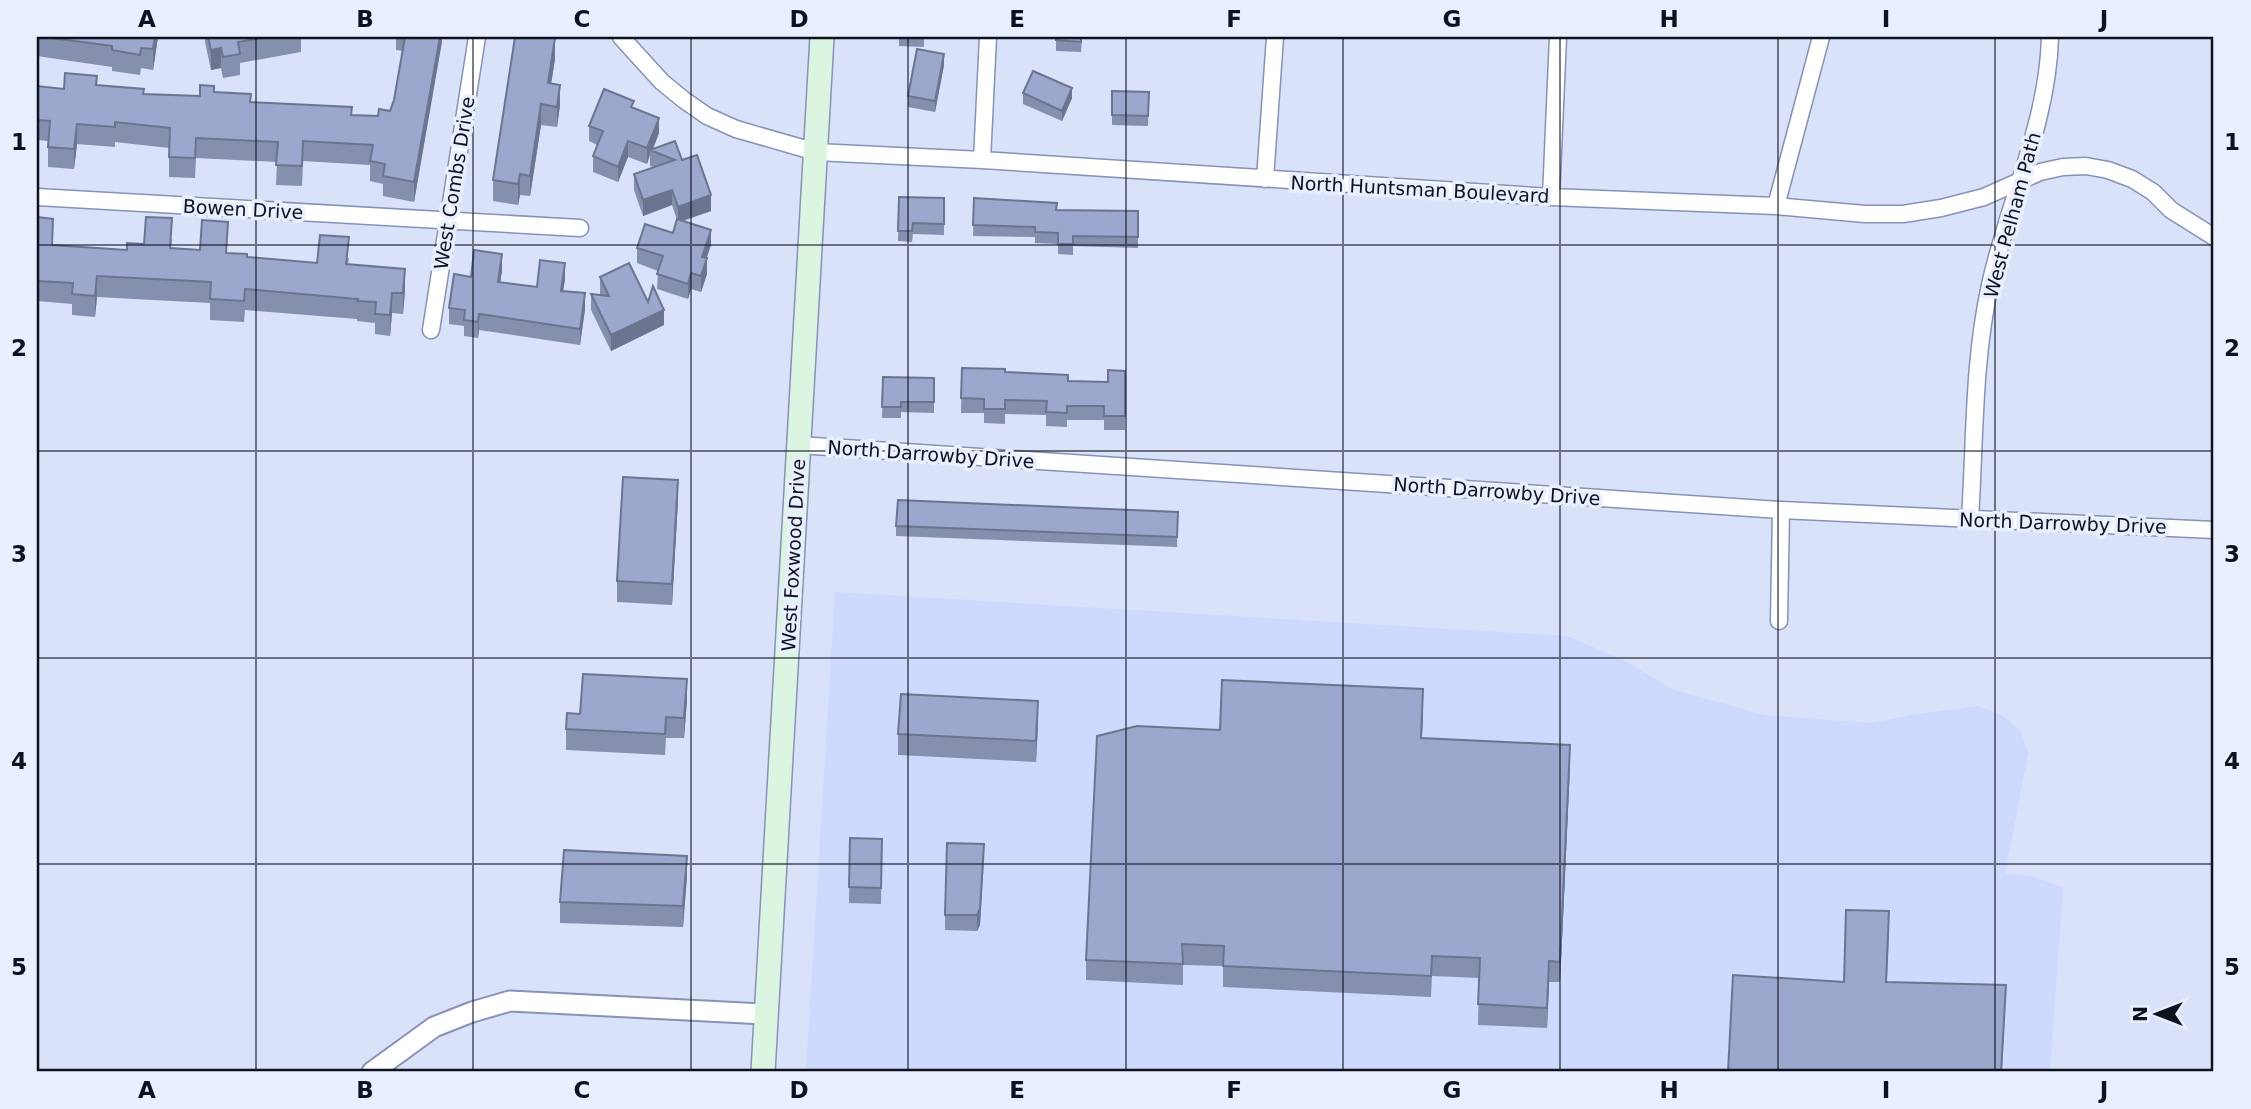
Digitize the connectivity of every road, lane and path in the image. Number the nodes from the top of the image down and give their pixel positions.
1 (477, 37) edge
2 (621, 37) edge
3 (822, 37) edge
4 (988, 37) edge
5 (1275, 37) edge
6 (1558, 37) edge
7 (1821, 37) edge
8 (2050, 37) edge
9 (816, 152) junction
10 (982, 160) junction
11 (1265, 180) junction
12 (2019, 182) junction
13 (37, 197) edge
14 (1551, 197) junction
15 (1776, 206) junction
16 (449, 221) junction
17 (580, 228) dead end
18 (2214, 237) edge
19 (431, 330) dead end
20 (799, 445) junction
21 (1781, 510) junction
22 (1970, 519) junction
23 (2214, 530) edge
24 (1779, 621) dead end
25 (766, 1014) junction
26 (372, 1072) edge
27 (763, 1072) edge

1 - 16 street, West Combs Drive
2 - 9 street, North Huntsman Boulevard
3 - 9 main road, West Foxwood Drive
4 - 10 street
5 - 11 street
6 - 14 street
7 - 15 street
8 - 12 street, West Pelham Path
9 - 10 street, North Huntsman Boulevard
9 - 20 main road, West Foxwood Drive
10 - 11 street, North Huntsman Boulevard
11 - 14 street, North Huntsman Boulevard
12 - 15 street, North Huntsman Boulevard
12 - 18 street, North Huntsman Boulevard
12 - 22 street, West Pelham Path
13 - 16 street, Bowen Drive
14 - 15 street, North Huntsman Boulevard
16 - 17 street, Bowen Drive
16 - 19 street, West Combs Drive
20 - 21 street, North Darrowby Drive
20 - 25 main road, West Foxwood Drive
21 - 22 street, North Darrowby Drive
21 - 24 street
22 - 23 street, North Darrowby Drive
25 - 26 street
25 - 27 main road, West Foxwood Drive

